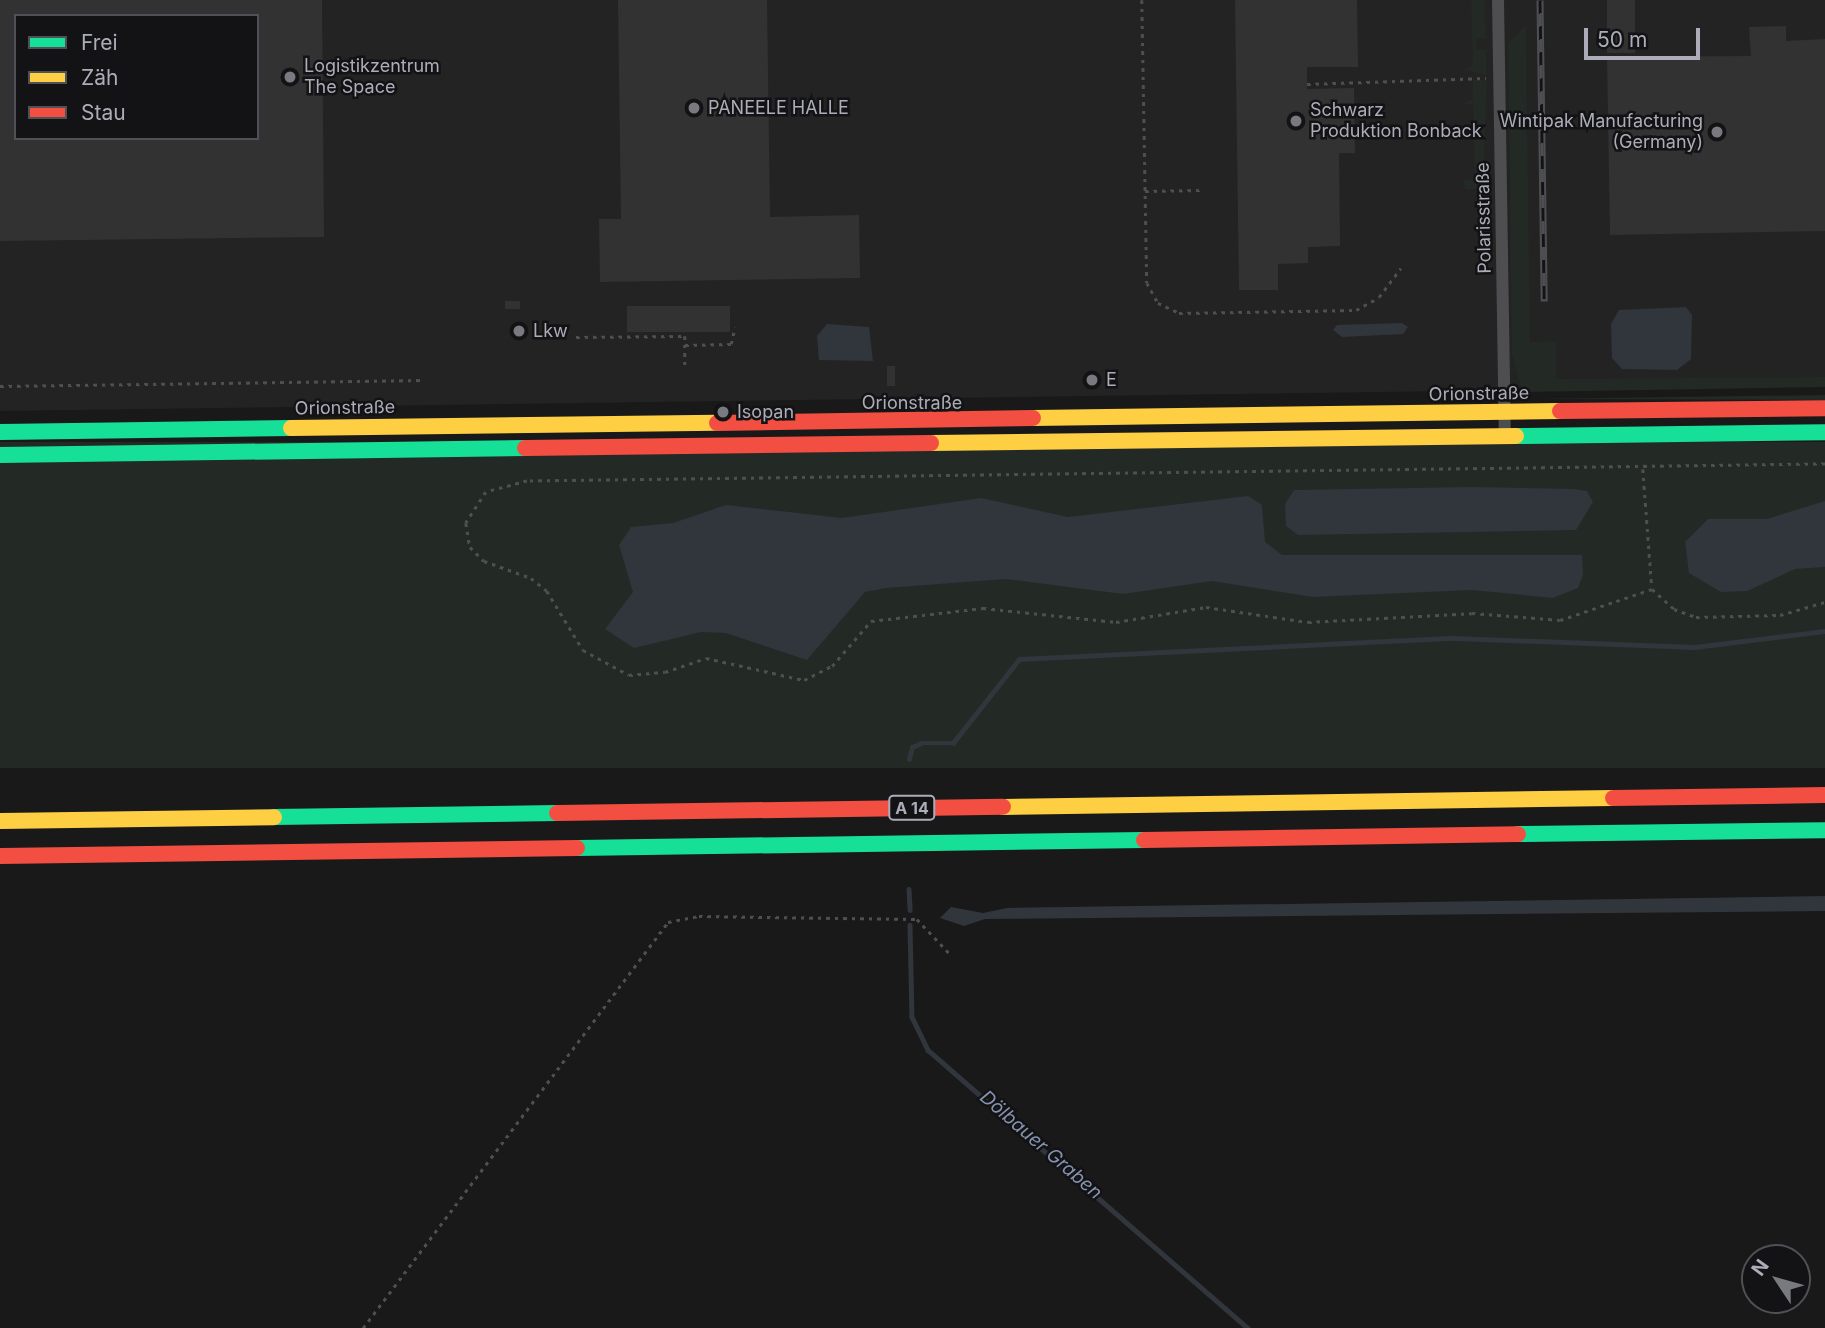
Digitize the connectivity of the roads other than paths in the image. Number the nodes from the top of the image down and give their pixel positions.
1 (1498, 0) edge
2 (1825, 408) edge
3 (1505, 413) junction
4 (0, 432) edge
5 (1825, 432) edge
6 (1505, 436) junction
7 (0, 455) edge
8 (1825, 795) edge
9 (0, 821) edge
10 (1825, 830) edge
11 (0, 856) edge

1 - 3 street, Polarisstraße
2 - 3 main road, Orionstraße
3 - 4 main road, Orionstraße
3 - 6 street, Polarisstraße
5 - 6 main road
6 - 7 main road
8 - 9 main road, A 14
10 - 11 main road, A 14

